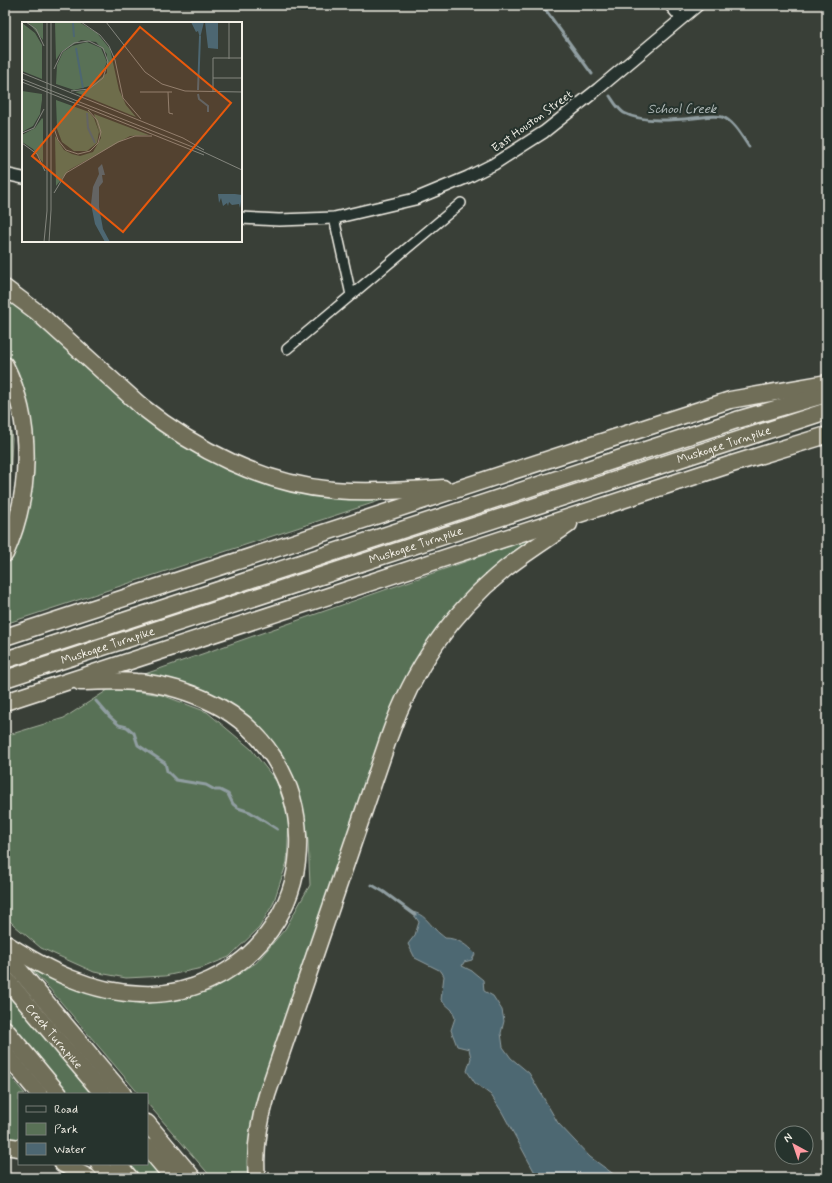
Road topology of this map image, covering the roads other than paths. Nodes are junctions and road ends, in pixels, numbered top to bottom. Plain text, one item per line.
1 (669, 5) edge
2 (692, 7) edge
3 (681, 19) junction
4 (5, 174) edge
5 (22, 178) edge
6 (461, 204) dead end
7 (242, 218) edge
8 (334, 218) junction
9 (5, 288) edge
10 (351, 295) junction
11 (287, 349) dead end
12 (5, 365) edge
13 (827, 383) edge
14 (827, 394) edge
15 (827, 411) edge
16 (827, 435) edge
17 (466, 486) junction
18 (586, 513) junction
19 (5, 554) edge
20 (5, 637) edge
21 (5, 660) edge
22 (5, 679) edge
23 (64, 682) junction
24 (5, 702) edge
25 (5, 943) edge
26 (5, 953) edge
27 (5, 978) edge
28 (5, 1029) edge
29 (5, 1053) edge
30 (39, 1093) edge
31 (58, 1093) edge
32 (102, 1093) edge
33 (122, 1093) edge
34 (148, 1124) edge
35 (5, 1146) edge
36 (18, 1148) edge
37 (148, 1148) edge
38 (65, 1165) edge
39 (99, 1165) edge
40 (119, 1165) edge
41 (89, 1178) edge
42 (110, 1178) edge
43 (130, 1178) edge
44 (173, 1178) edge
45 (193, 1178) edge
46 (257, 1178) edge

1 - 3 street
2 - 3 street, East Houston Street
3 - 8 street, East Houston Street
4 - 5 street
6 - 10 street
7 - 8 street, East Houston Street
8 - 10 street
9 - 17 highway
10 - 11 street
12 - 19 highway
13 - 17 highway
14 - 21 highway, Muskogee Turnpike
15 - 22 highway, Muskogee Turnpike
16 - 18 highway
17 - 20 highway
18 - 23 highway
18 - 46 highway
23 - 24 highway
23 - 25 highway
26 - 33 highway
27 - 32 highway, Creek Turnpike
28 - 31 highway
29 - 30 highway
34 - 45 highway
35 - 36 highway
37 - 44 highway
38 - 41 highway
39 - 42 highway
40 - 43 highway

